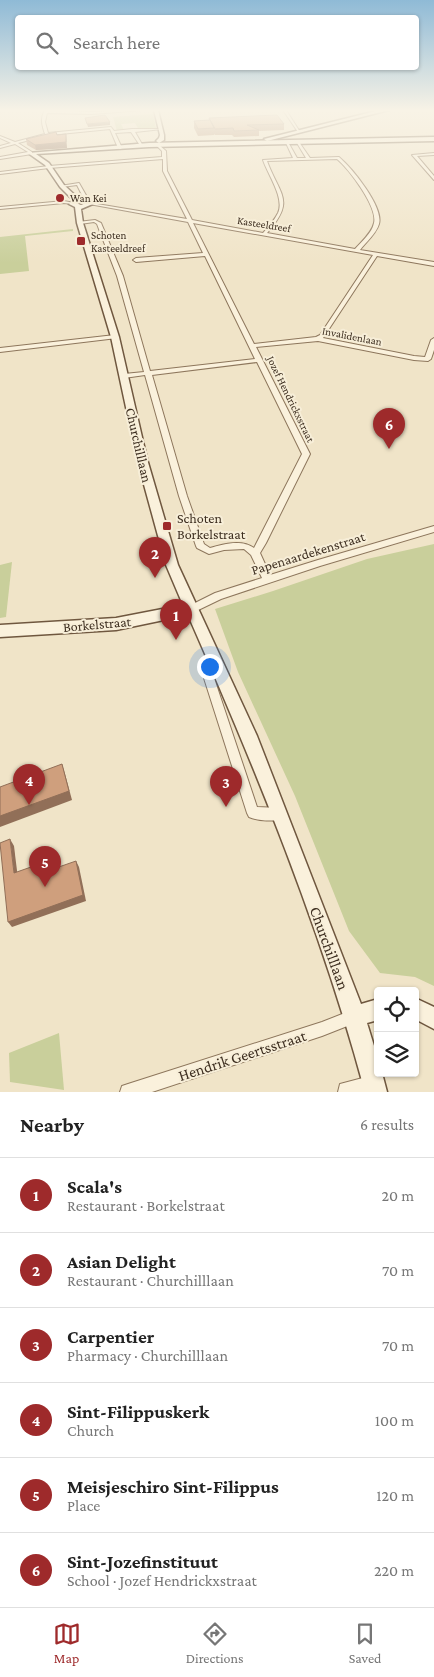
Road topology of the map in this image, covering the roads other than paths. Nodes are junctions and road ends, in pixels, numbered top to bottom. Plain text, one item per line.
1 (41, 161) edge
2 (126, 161) edge
3 (164, 161) edge
4 (265, 161) edge
5 (342, 161) edge
6 (419, 161) edge
7 (49, 167) junction
8 (0, 173) edge
9 (434, 179) edge
10 (62, 186) junction
11 (85, 196) dead end
12 (76, 203) junction
13 (91, 204) joint
14 (0, 208) edge
15 (190, 222) junction
16 (80, 223) junction
17 (264, 234) junction
18 (357, 250) junction
19 (207, 254) junction
20 (376, 254) junction
21 (136, 260) dead end
22 (434, 264) edge
23 (115, 337) junction
24 (318, 338) junction
25 (434, 340) edge
26 (252, 346) junction
27 (0, 350) edge
28 (260, 360) junction
29 (147, 373) junction
30 (124, 376) junction
31 (434, 529) edge
32 (255, 553) junction
33 (266, 580) junction
34 (192, 609) junction
35 (0, 631) edge
36 (216, 661) junction
37 (280, 814) junction
38 (374, 1010) edge
39 (419, 1010) edge
40 (355, 1016) junction
41 (434, 1018) edge
42 (375, 1088) edge
43 (128, 1092) edge
44 (346, 1092) edge

1 - 7 street
2 - 7 street
3 - 15 street, Jozef Hendrickxstraat
4 - 17 street
5 - 18 street
6 - 9 street
7 - 8 street
7 - 10 street
10 - 11 street
10 - 12 street
12 - 13 street
12 - 14 street
12 - 16 street, Churchilllaan
13 - 15 street, Kasteeldreef
15 - 17 street, Kasteeldreef
15 - 19 street, Jozef Hendrickxstraat
16 - 23 street, Churchilllaan
16 - 29 street, Churchilllaan
17 - 18 street, Kasteeldreef
18 - 20 street, Kasteeldreef
19 - 21 street
19 - 26 street, Jozef Hendrickxstraat
20 - 22 street, Kasteeldreef
20 - 24 street
23 - 27 street
23 - 30 street, Churchilllaan
24 - 25 street, Invalidenlaan
24 - 26 street, Invalidenlaan
26 - 28 street, Jozef Hendrickxstraat
28 - 29 street
28 - 32 street, Jozef Hendrickxstraat
29 - 30 street
29 - 32 street, Churchilllaan
30 - 34 street, Churchilllaan
31 - 33 street, Papenaardekenstraat
32 - 33 street
33 - 34 street, Papenaardekenstraat
34 - 35 street, Borkelstraat
34 - 36 street, Churchilllaan
36 - 37 street, Churchilllaan
36 - 37 street
37 - 40 street, Churchilllaan
38 - 40 street
39 - 41 street
40 - 42 street, Churchilllaan
40 - 43 street, Hendrik Geertsstraat
42 - 44 street, Churchilllaan

